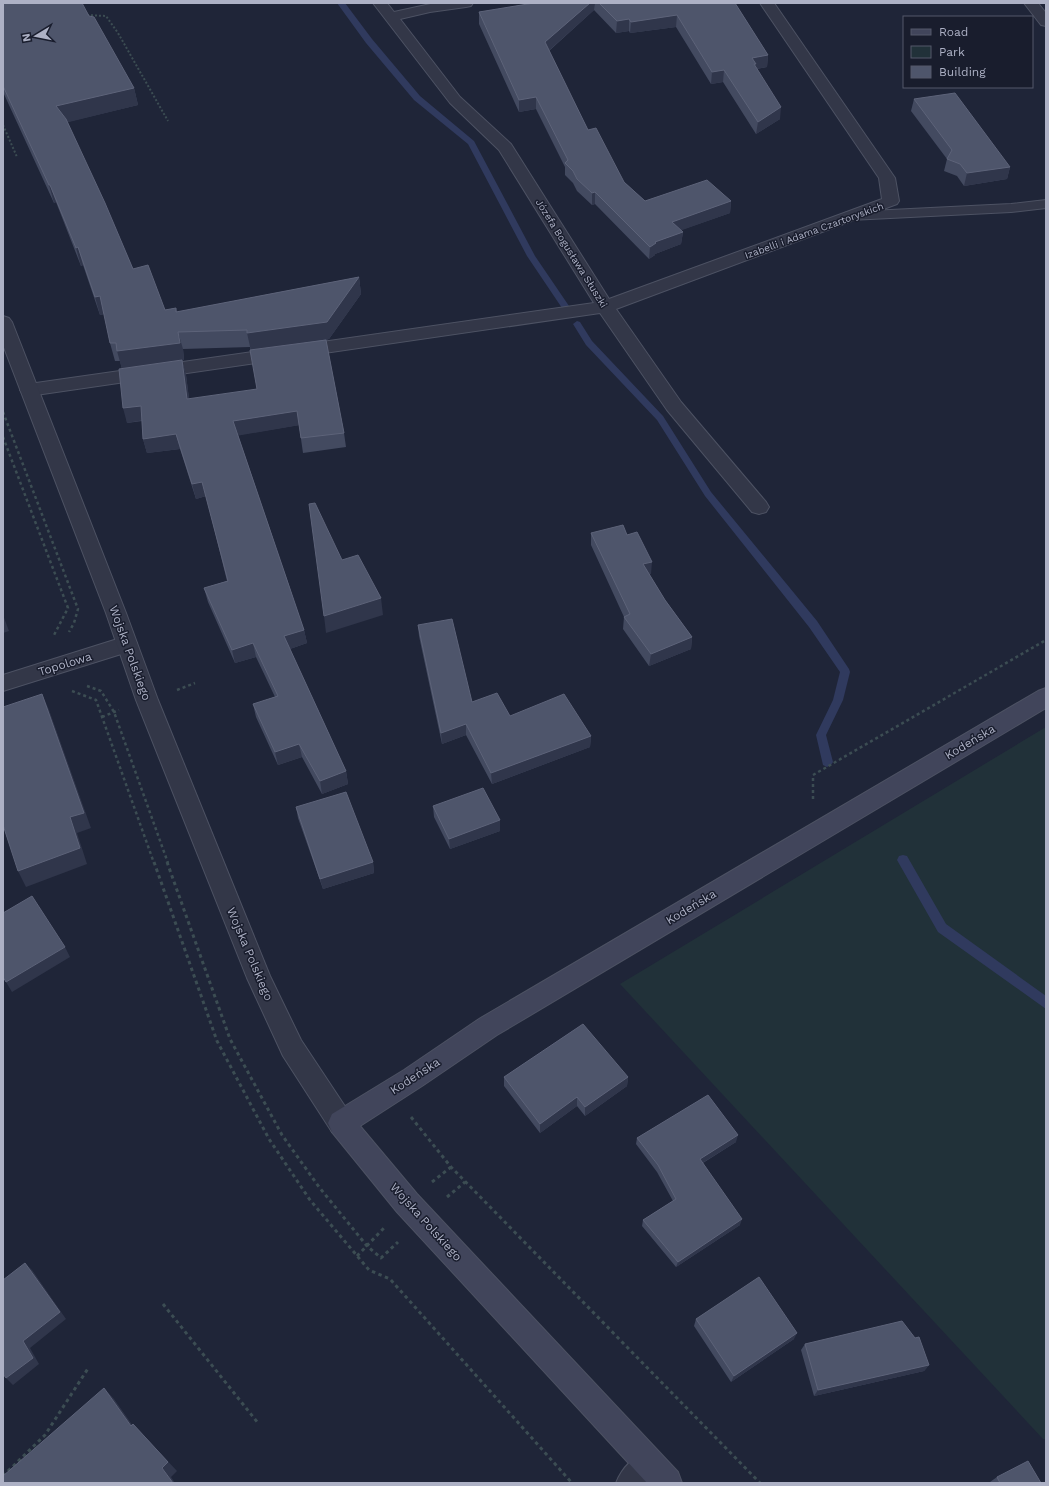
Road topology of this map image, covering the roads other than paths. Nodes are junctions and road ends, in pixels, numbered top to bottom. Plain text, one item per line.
1 (380, 3) edge
2 (466, 3) edge
3 (767, 3) edge
4 (1032, 3) edge
5 (392, 17) junction
6 (1046, 22) edge
7 (1046, 204) edge
8 (850, 216) junction
9 (605, 307) junction
10 (3, 322) edge
11 (29, 390) junction
12 (759, 507) dead end
13 (127, 644) junction
14 (3, 683) edge
15 (1046, 697) edge
16 (341, 1123) junction
17 (649, 1477) edge

1 - 5 street, Józefa Bogusława Słuszki
2 - 5 street
3 - 8 street, Izabelli i Adama Czartoryskich
4 - 6 street
5 - 9 street, Józefa Bogusława Słuszki
7 - 8 lane
8 - 9 street, Izabelli i Adama Czartoryskich
9 - 11 street, Izabelli i Adama Czartoryskich
9 - 12 street, Józefa Bogusława Słuszki
10 - 11 street, Wojska Polskiego
11 - 13 street, Wojska Polskiego
13 - 14 street, Topolowa
13 - 16 street, Wojska Polskiego
15 - 16 main road, Kodeńska
16 - 17 main road, Wojska Polskiego

